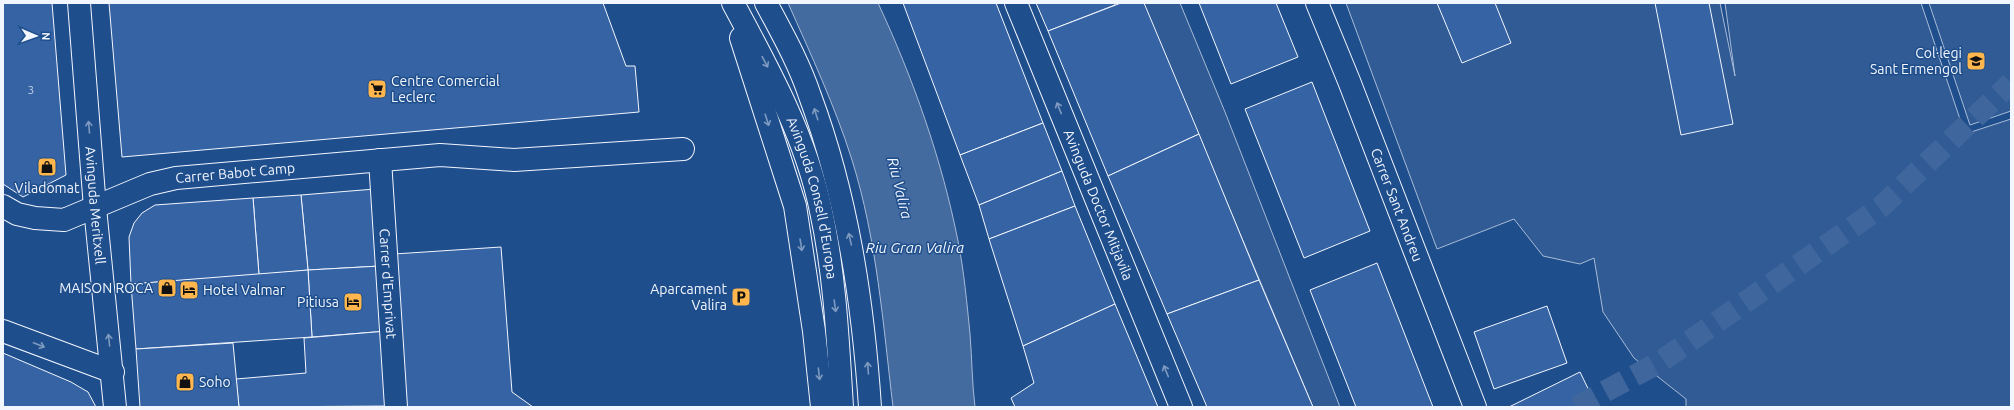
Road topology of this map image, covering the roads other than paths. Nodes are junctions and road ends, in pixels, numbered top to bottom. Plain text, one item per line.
1 (79, 3) edge
2 (729, 3) edge
3 (734, 3) edge
4 (766, 3) edge
5 (1016, 3) edge
6 (1317, 3) edge
7 (683, 149) dead end
8 (380, 160) junction
9 (3, 206) edge
10 (95, 208) junction
11 (3, 331) edge
12 (112, 372) junction
13 (115, 407) edge
14 (396, 407) edge
15 (822, 407) edge
16 (842, 407) edge
17 (870, 407) edge
18 (1181, 407) edge
19 (1475, 407) edge

10 -> 1 main road, Avinguda Meritxell
2 -> 15 main road
3 -> 16 main road, Avinguda Consell d'Europa
17 -> 4 main road, Avinguda Consell d'Europa
18 -> 5 main road, Avinguda Doctor Mitjavila
6 - 19 main road, Carrer Sant Andreu
7 - 8 main road, Carrer Babot Camp
8 - 10 main road, Carrer Babot Camp
8 - 14 main road, Carrer d'Emprivat
9 - 10 main road, Carrer Babot Camp
12 -> 10 main road, Avinguda Meritxell
11 -> 12 main road
12 - 13 main road, Avinguda Meritxell

